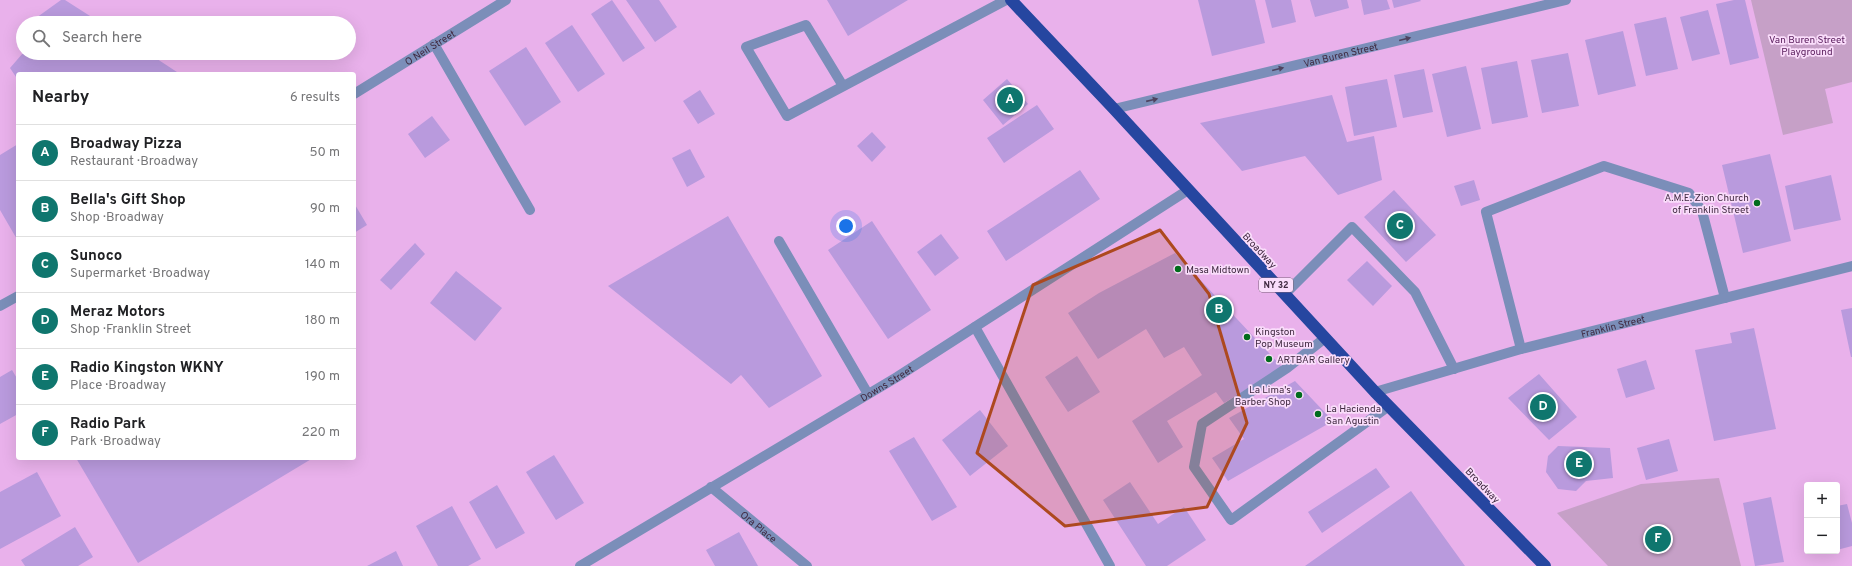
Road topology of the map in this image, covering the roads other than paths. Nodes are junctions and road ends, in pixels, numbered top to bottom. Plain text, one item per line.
1 (506, 0) edge
2 (1006, 0) edge
3 (1011, 0) edge
4 (1566, 0) edge
5 (434, 44) junction
6 (844, 86) junction
7 (356, 93) edge
8 (1114, 109) junction
9 (1188, 190) junction
10 (530, 210) dead end
11 (779, 241) dead end
12 (1852, 266) edge
13 (1285, 294) junction
14 (16, 297) edge
15 (1725, 298) junction
16 (0, 306) edge
17 (975, 327) junction
18 (1324, 338) junction
19 (1521, 349) junction
20 (1454, 369) junction
21 (1375, 392) junction
22 (868, 394) junction
23 (1389, 406) junction
24 (711, 487) junction
25 (580, 566) edge
26 (807, 566) edge
27 (1110, 566) edge
28 (1545, 566) edge

1 - 5 street, O Neil Street
2 - 6 street
3 - 8 highway, Broadway / NY 32
8 -> 4 street, Van Buren Street
5 - 7 street, O Neil Street
5 - 10 street
6 - 6 street
8 - 9 highway, Broadway / NY 32
9 - 13 highway, Broadway / NY 32
9 - 17 street, Downs Street
11 - 22 street
12 - 15 street, Franklin Street
13 - 18 highway, Broadway / NY 32
13 - 20 street
14 - 16 street
15 - 19 street, Franklin Street
15 - 19 street
17 - 22 street, Downs Street
17 - 27 street
18 - 21 highway, Broadway / NY 32
18 - 23 street
19 - 20 street, Franklin Street
20 - 21 street, Franklin Street
21 - 23 highway, Broadway / NY 32
22 - 24 street, Downs Street
23 - 28 highway, Broadway / NY 32
24 - 25 street, Downs Street
24 - 26 street, Ora Place

